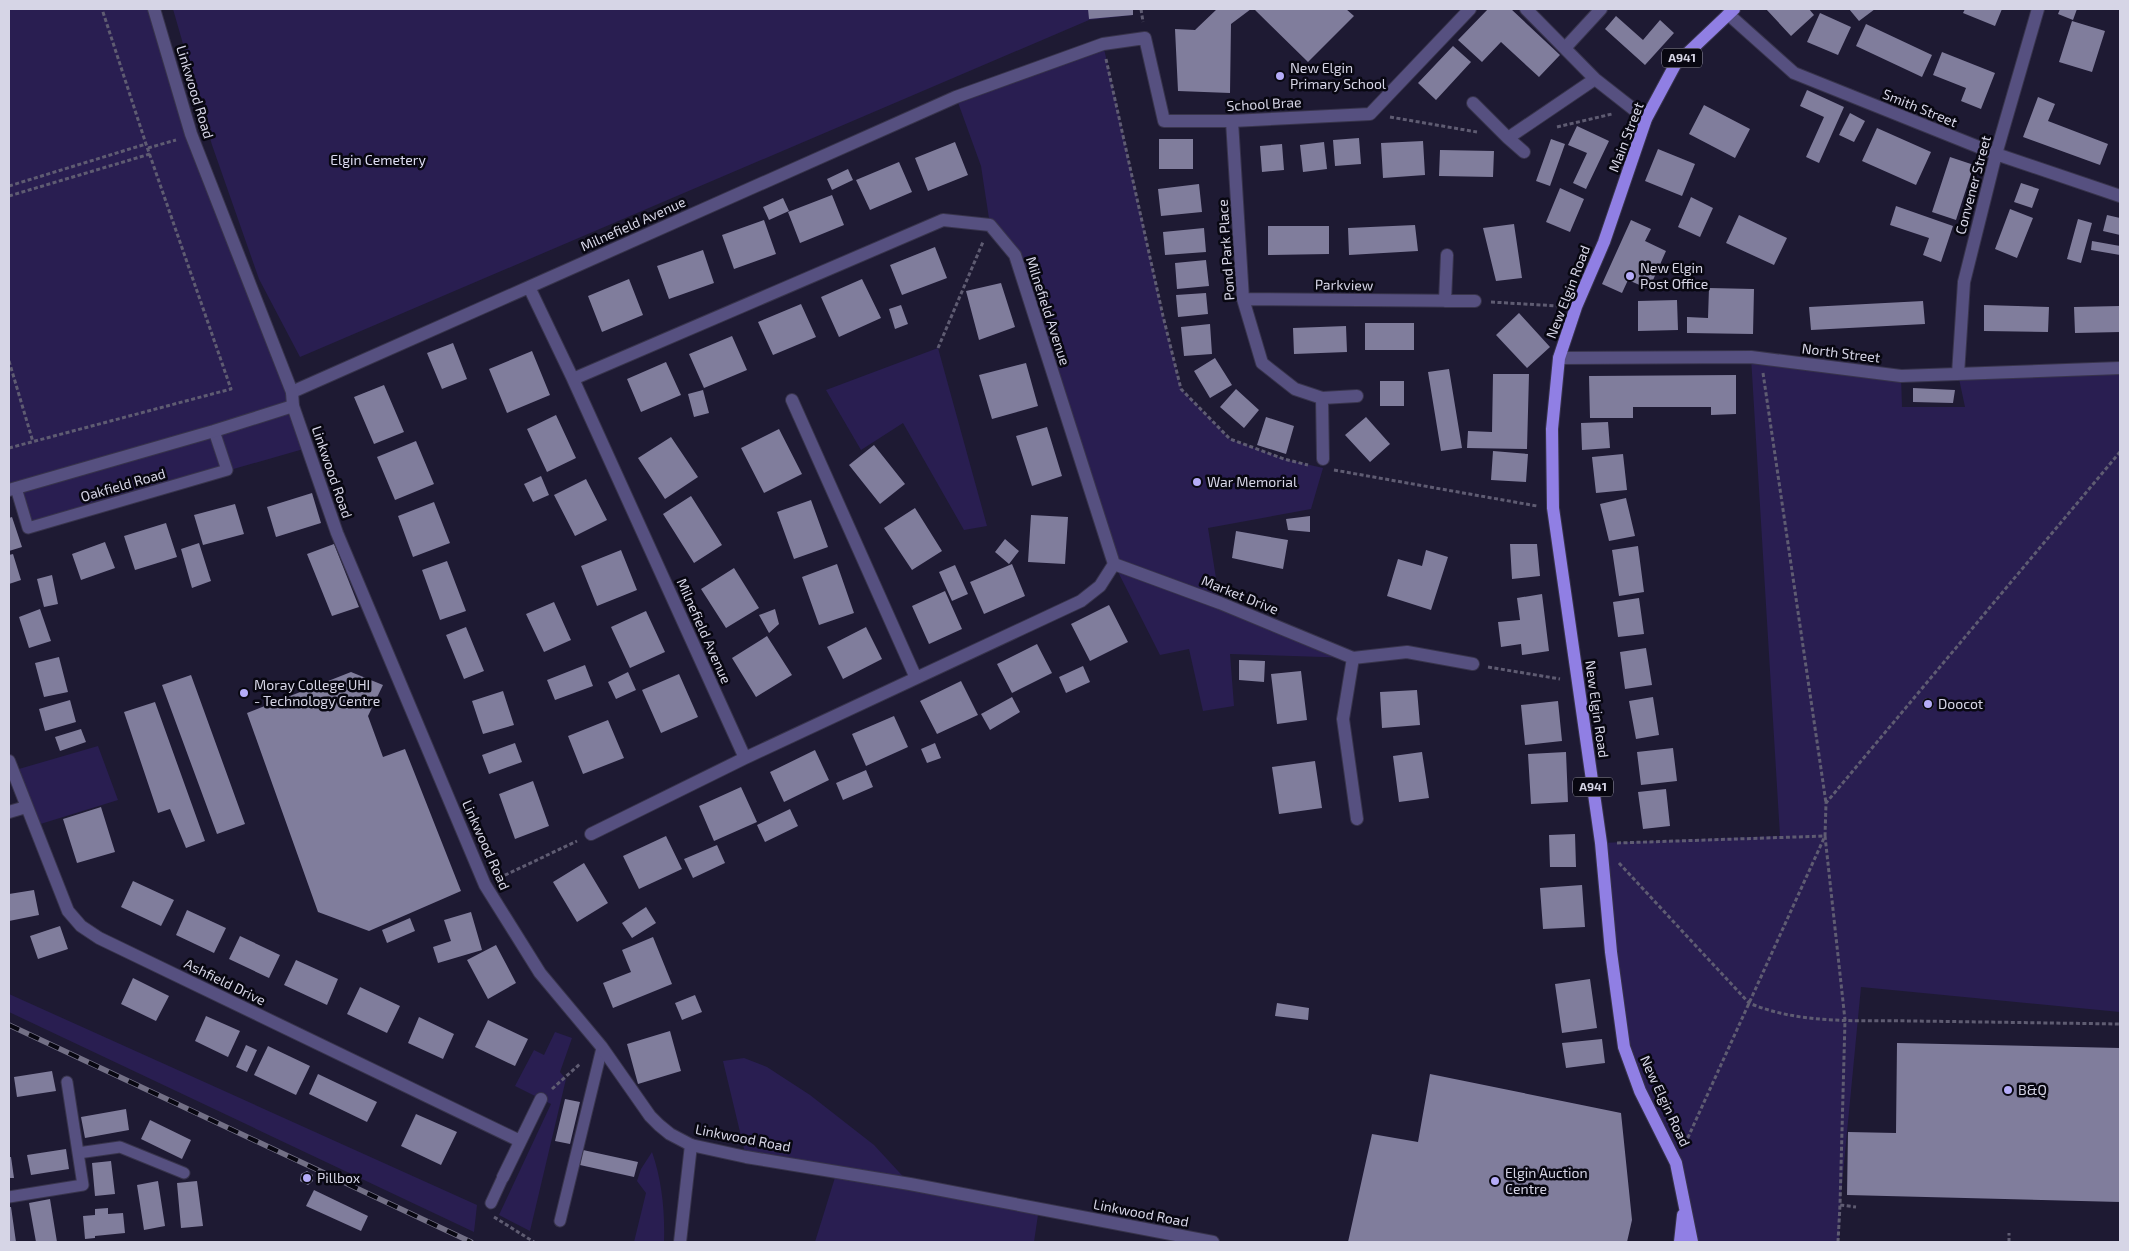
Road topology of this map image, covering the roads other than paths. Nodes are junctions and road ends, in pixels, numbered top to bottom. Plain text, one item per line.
1 (154, 9) edge
2 (1470, 9) edge
3 (1526, 9) edge
4 (1601, 9) edge
5 (2038, 9) edge
6 (1731, 12) edge
7 (1565, 48) junction
8 (1595, 79) junction
9 (1473, 103) dead end
10 (1646, 119) junction
11 (1164, 121) joint
12 (1232, 121) junction
13 (1508, 138) junction
14 (1524, 152) dead end
15 (1996, 154) junction
16 (2120, 196) edge
17 (1604, 242) joint
18 (1447, 255) dead end
19 (529, 287) junction
20 (1243, 299) junction
21 (1445, 301) junction
22 (1475, 301) road end
23 (1559, 358) junction
24 (2120, 368) edge
25 (1958, 374) junction
26 (573, 379) junction
27 (292, 392) junction
28 (1357, 396) dead end
29 (1322, 398) junction
30 (792, 400) dead end
31 (293, 406) junction
32 (214, 431) junction
33 (1323, 459) dead end
34 (13, 489) edge
35 (1114, 564) junction
36 (1353, 658) junction
37 (1473, 664) road end
38 (916, 678) junction
39 (745, 758) junction
40 (9, 761) edge
41 (26, 807) junction
42 (9, 812) edge
43 (1357, 819) dead end
44 (591, 834) road end
45 (601, 1047) junction
46 (67, 1082) dead end
47 (541, 1099) road end
48 (520, 1141) junction
49 (691, 1145) junction
50 (78, 1153) junction
51 (184, 1173) dead end
52 (503, 1177) joint
53 (9, 1197) edge
54 (490, 1204) road end
55 (1685, 1206) junction
56 (560, 1221) dead end
57 (680, 1242) edge
58 (1213, 1242) edge
59 (1680, 1242) edge
60 (1692, 1242) edge

1 - 27 street, Linkwood Road
2 - 12 street, School Brae
3 - 7 street
4 - 7 street
5 - 15 street, Convener Street
6 - 10 main road, Main Street / A941
6 - 15 street, Smith Street
7 - 8 street
8 - 10 street
8 - 13 street
9 - 13 street
10 - 17 main road, Main Street / A941
11 - 12 street, School Brae
11 - 19 street, Milnefield Avenue
12 - 20 street, Pond Park Place
13 - 14 street
15 - 16 street, Smith Street
15 - 25 street, Convener Street
17 - 23 main road, New Elgin Road / A941
18 - 21 street
19 - 26 street, Milnefield Avenue
19 - 27 street, Milnefield Avenue
20 - 21 street, Parkview
20 - 29 street, Pond Park Place
21 - 22 street, Parkview
23 - 25 street, North Street
23 - 55 main road, New Elgin Road / A941
24 - 25 street, North Street
26 - 35 street, Milnefield Avenue
26 - 39 street, Milnefield Avenue
27 - 31 street, Linkwood Road
28 - 29 street, Pond Park Place
29 - 33 street
30 - 38 street
31 - 32 street, Oakfield Road
31 - 45 street, Linkwood Road
32 - 34 street, Oakfield Road
32 - 34 lane, Oakfield Road
35 - 36 street, Market Drive
35 - 38 street
36 - 37 street, Market Drive
36 - 43 street
38 - 39 street
39 - 44 street
40 - 41 street, Ashfield Drive
41 - 42 street
41 - 48 street, Ashfield Drive
45 - 49 street, Linkwood Road
45 - 56 lane
46 - 50 lane
47 - 48 street
48 - 52 street
49 - 57 street
49 - 58 street, Linkwood Road
50 - 51 lane
50 - 53 lane
52 - 54 lane
55 - 59 main road, New Elgin Road / A941
55 - 60 main road, New Elgin Road / A941

